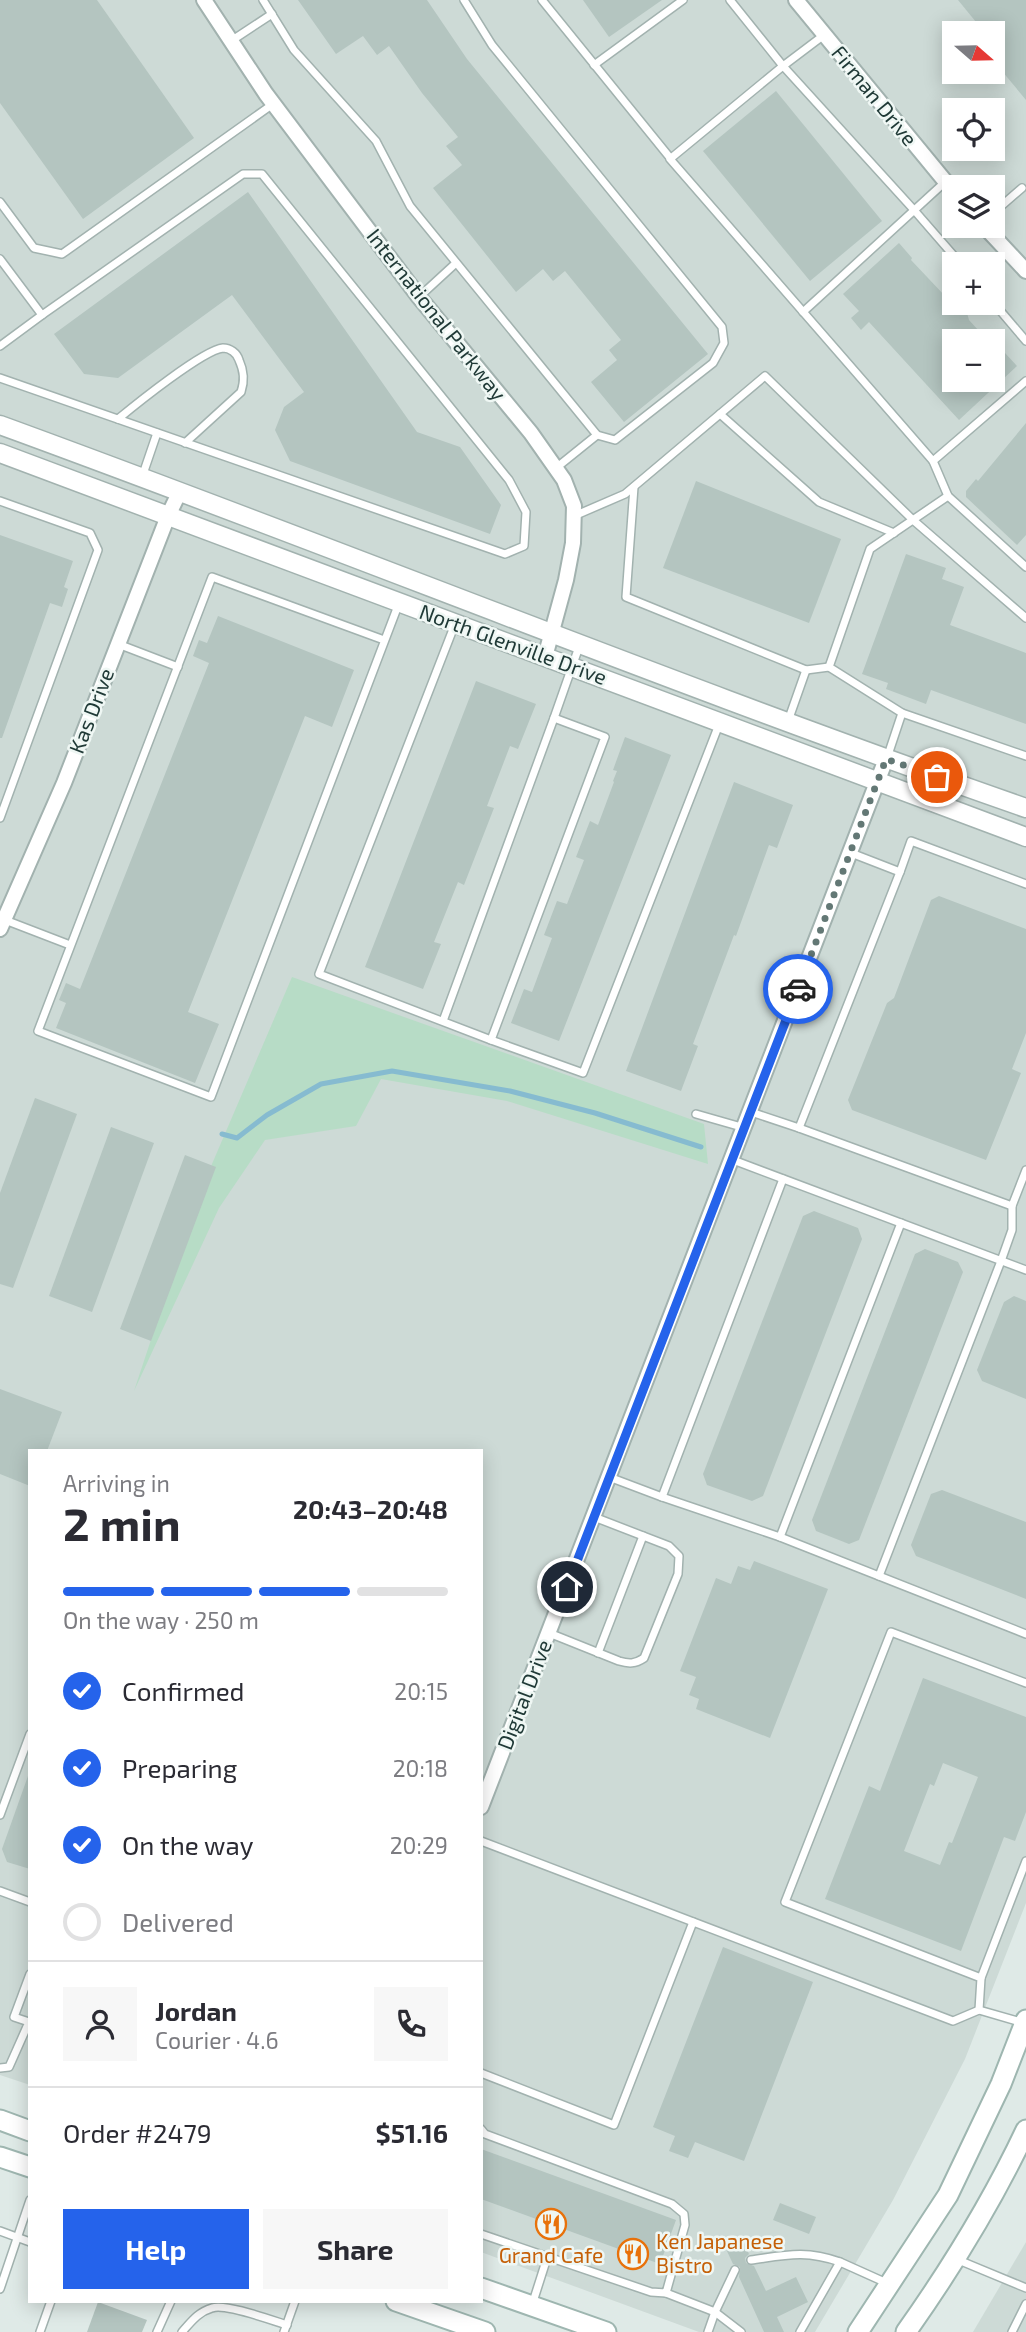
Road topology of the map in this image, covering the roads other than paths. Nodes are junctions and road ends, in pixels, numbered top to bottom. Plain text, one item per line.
1 (204, 0) edge
2 (263, 0) edge
3 (464, 0) edge
4 (542, 0) edge
5 (683, 0) edge
6 (730, 0) edge
7 (796, 0) edge
8 (272, 14) junction
9 (824, 35) junction
10 (231, 41) junction
11 (594, 65) junction
12 (783, 66) junction
13 (273, 104) junction
14 (671, 159) junction
15 (942, 178) edge
16 (1022, 188) dead end
17 (942, 192) edge
18 (0, 202) edge
19 (1005, 203) edge
20 (914, 210) junction
21 (995, 238) edge
22 (951, 252) edge
23 (0, 259) edge
24 (456, 263) junction
25 (1026, 271) edge
26 (419, 297) junction
27 (803, 312) junction
28 (42, 315) junction
29 (1004, 315) edge
30 (1026, 341) edge
31 (0, 346) edge
32 (0, 378) edge
33 (1026, 381) edge
34 (720, 414) junction
35 (118, 419) junction
36 (0, 425) edge
37 (157, 433) junction
38 (597, 435) junction
39 (185, 443) junction
40 (0, 453) edge
41 (933, 461) junction
42 (556, 468) junction
43 (142, 477) junction
44 (634, 487) junction
45 (180, 491) junction
46 (948, 496) junction
47 (0, 501) edge
48 (168, 516) junction
49 (574, 517) junction
50 (913, 520) junction
51 (894, 533) junction
52 (1026, 567) edge
53 (399, 602) junction
54 (1026, 618) edge
55 (455, 623) junction
56 (552, 633) junction
57 (384, 640) junction
58 (580, 643) junction
59 (118, 644) junction
60 (545, 657) junction
61 (178, 667) junction
62 (572, 667) junction
63 (829, 667) junction
64 (806, 670) junction
65 (902, 713) junction
66 (554, 718) junction
67 (720, 722) junction
68 (788, 722) junction
69 (1026, 756) edge
70 (886, 759) junction
71 (878, 781) junction
72 (1026, 808) edge
73 (0, 818) edge
74 (1026, 837) edge
75 (851, 853) junction
76 (900, 872) junction
77 (1026, 884) edge
78 (2, 924) edge
79 (70, 946) junction
80 (443, 1021) junction
81 (491, 1040) junction
82 (751, 1112) junction
83 (696, 1114) dead end
84 (745, 1128) junction
85 (799, 1128) junction
86 (733, 1160) junction
87 (1026, 1170) edge
88 (783, 1179) junction
89 (1012, 1206) junction
90 (901, 1223) junction
91 (1002, 1261) junction
92 (1026, 1270) edge
93 (609, 1477) junction
94 (662, 1497) junction
95 (594, 1517) junction
96 (643, 1536) junction
97 (780, 1537) junction
98 (879, 1576) junction
99 (549, 1633) junction
100 (1026, 1634) edge
101 (598, 1653) junction
102 (1026, 1683) edge
103 (28, 1739) edge
104 (485, 1781) edge
105 (0, 1815) edge
106 (483, 1842) edge
107 (1026, 1861) edge
108 (0, 1891) edge
109 (28, 1901) edge
110 (693, 1922) junction
111 (981, 1978) junction
112 (28, 1979) edge
113 (979, 2010) junction
114 (1026, 2022) edge
115 (28, 2023) edge
116 (28, 2025) edge
117 (0, 2068) edge
118 (483, 2074) edge
119 (0, 2120) edge
120 (28, 2130) edge
121 (1026, 2130) edge
122 (483, 2132) edge
123 (0, 2157) edge
124 (28, 2165) edge
125 (28, 2206) edge
126 (0, 2231) edge
127 (483, 2235) edge
128 (17, 2238) junction
129 (28, 2241) edge
130 (547, 2258) junction
131 (956, 2259) junction
132 (751, 2260) dead end
133 (840, 2262) junction
134 (735, 2270) dead end
135 (890, 2284) junction
136 (1026, 2288) edge
137 (0, 2289) edge
138 (483, 2289) edge
139 (666, 2293) junction
140 (50, 2303) edge
141 (170, 2303) edge
142 (294, 2303) edge
143 (400, 2303) edge
144 (1026, 2304) edge
145 (532, 2305) junction
146 (715, 2312) junction
147 (453, 2327) edge
148 (286, 2328) edge
149 (40, 2332) edge
150 (158, 2332) edge
151 (182, 2332) edge
152 (485, 2332) edge
153 (606, 2332) edge
154 (708, 2332) edge
155 (741, 2332) edge
156 (800, 2332) edge
157 (858, 2332) edge
158 (906, 2332) edge
159 (1012, 2332) edge

1 - 10 street, International Parkway
2 - 8 lane
3 - 38 lane
4 - 11 lane
5 - 11 lane
6 - 12 lane
7 - 9 street, Firman Drive
8 - 10 lane
8 - 24 lane
9 - 12 lane
9 - 15 street, Firman Drive
10 - 13 street, International Parkway
11 - 14 lane
12 - 14 lane
12 - 20 lane
13 - 18 lane
13 - 26 street, International Parkway
14 - 27 lane
16 - 19 lane
17 - 20 lane
20 - 22 lane
20 - 27 lane
21 - 25 street
23 - 28 lane
24 - 26 lane
24 - 38 lane
26 - 42 street, International Parkway
27 - 41 lane
28 - 31 lane
28 - 39 lane
29 - 30 lane
32 - 35 lane
33 - 41 lane
34 - 44 lane
34 - 50 lane
34 - 51 lane
35 - 37 lane
35 - 39 lane
36 - 43 street, North Glenville Drive
37 - 39 lane
37 - 43 lane
38 - 42 lane
40 - 48 street, North Glenville Drive
41 - 46 lane
42 - 49 street, International Parkway
43 - 45 street, North Glenville Drive
44 - 49 lane
44 - 64 lane
45 - 48 street, Kas Drive
45 - 56 street, North Glenville Drive
46 - 50 lane
46 - 52 lane
47 - 73 lane
48 - 53 street, North Glenville Drive
48 - 59 street, Kas Drive
49 - 56 street, International Parkway
50 - 51 lane
50 - 54 lane
51 - 63 lane
53 - 55 street, North Glenville Drive
53 - 57 lane
55 - 60 street, North Glenville Drive
55 - 80 lane
56 - 58 street, North Glenville Drive
56 - 60 street, International Parkway
57 - 61 lane
57 - 79 lane
58 - 62 lane
58 - 68 street, North Glenville Drive
59 - 61 lane
59 - 78 street, Kas Drive
60 - 62 street, North Glenville Drive
61 - 79 lane
62 - 66 lane
62 - 67 street, North Glenville Drive
63 - 64 lane
63 - 65 lane
64 - 68 lane
65 - 69 lane
65 - 70 lane
66 - 80 lane
66 - 81 lane
67 - 71 street, North Glenville Drive
67 - 81 lane
68 - 70 street, North Glenville Drive
70 - 71 street, Digital Drive
70 - 72 street, North Glenville Drive
71 - 74 street, North Glenville Drive
71 - 75 street, Digital Drive
75 - 76 lane
75 - 82 street, Digital Drive
76 - 77 lane
76 - 85 lane
78 - 79 lane
80 - 81 lane
82 - 84 street, Digital Drive
82 - 85 lane
83 - 84 lane
84 - 86 street, Digital Drive
85 - 89 lane
86 - 88 lane
86 - 93 street, Digital Drive
87 - 89 lane
88 - 90 lane
88 - 94 lane
89 - 91 lane
90 - 91 lane
90 - 97 lane
91 - 92 lane
91 - 98 lane
93 - 94 lane
93 - 95 street, Digital Drive
94 - 97 lane
95 - 96 lane
95 - 99 street, Digital Drive
96 - 101 lane
96 - 101 lane
97 - 98 lane
98 - 100 lane
99 - 101 lane
99 - 104 street, Digital Drive
102 - 111 lane
103 - 105 lane
106 - 110 lane
107 - 111 lane
108 - 109 lane
110 - 113 lane
110 - 118 lane
111 - 113 lane
112 - 115 lane
113 - 114 lane
114 - 135 main road
116 - 117 lane
119 - 120 main road
121 - 131 main road
122 - 139 lane
123 - 124 main road
125 - 128 lane
126 - 128 lane
127 - 130 lane
128 - 129 lane
128 - 137 lane
130 - 139 lane
130 - 145 lane
131 - 136 lane
131 - 158 main road
132 - 133 lane
133 - 135 lane
133 - 156 lane
134 - 146 lane
135 - 157 main road
138 - 145 main road
139 - 146 lane
140 - 149 lane
141 - 150 lane
142 - 148 lane
143 - 147 main road
144 - 159 lane
145 - 153 main road
146 - 154 lane
146 - 155 lane
147 - 152 main road
148 - 151 lane

